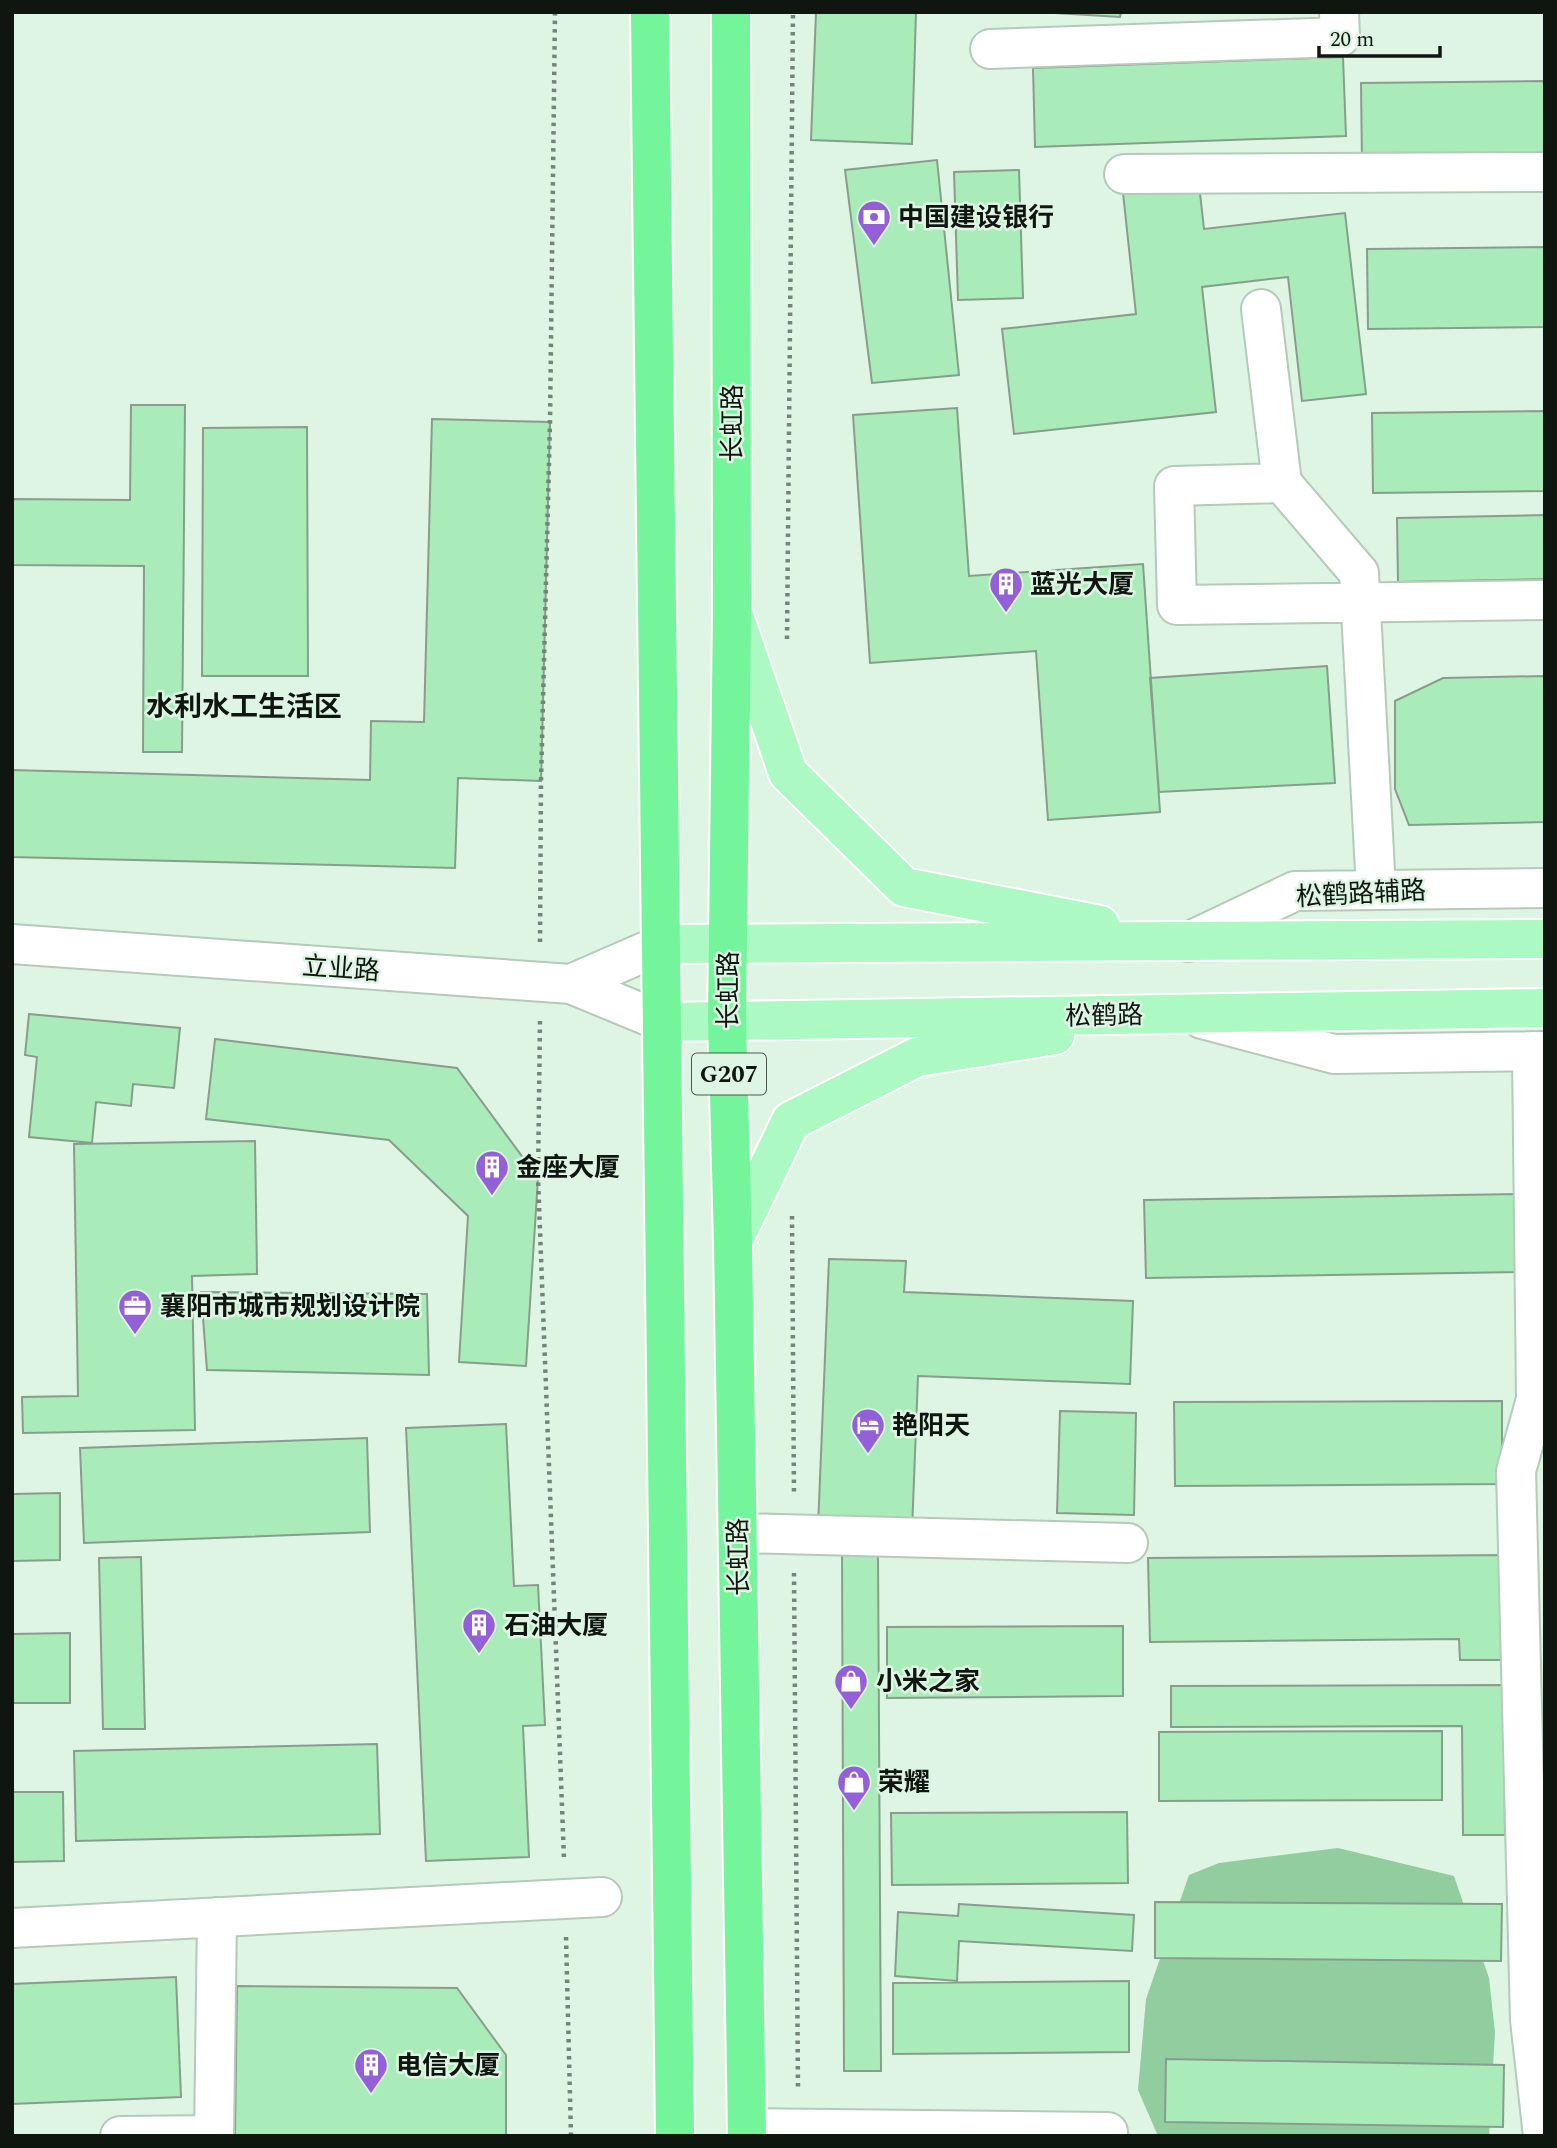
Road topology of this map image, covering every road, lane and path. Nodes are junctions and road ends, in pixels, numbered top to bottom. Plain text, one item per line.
1 (555, 12) edge
2 (650, 12) edge
3 (731, 12) edge
4 (793, 12) edge
5 (1339, 12) edge
6 (990, 49) dead end
7 (1545, 173) edge
8 (1124, 174) dead end
9 (1261, 309) dead end
10 (1282, 483) junction
11 (1545, 600) edge
12 (1360, 601) junction
13 (732, 611) junction
14 (787, 640) dead end
15 (1545, 888) edge
16 (1376, 890) junction
17 (1545, 939) edge
18 (1188, 942) junction
19 (728, 943) junction
20 (12, 944) edge
21 (663, 944) junction
22 (555, 983) junction
23 (1545, 1008) edge
24 (1183, 1014) junction
25 (663, 1021) junction
26 (727, 1021) junction
27 (1538, 1051) edge
28 (792, 1203) dead end
29 (733, 1241) junction
30 (738, 1533) junction
31 (794, 1533) junction
32 (1128, 1543) dead end
33 (583, 1898) junction
34 (217, 1917) junction
35 (12, 1928) edge
36 (798, 2128) junction
37 (747, 2132) edge
38 (120, 2136) edge
39 (214, 2136) edge
40 (571, 2136) edge
41 (675, 2136) edge
42 (1108, 2136) edge
43 (1543, 2136) edge

1 - 22 path
2 - 21 highway, G207
3 - 13 highway, 长虹路 / G207
4 - 14 path
5 - 6 street
7 - 8 street
9 - 10 street
10 - 12 street
10 - 12 street
11 - 12 street
12 - 16 street
13 - 18 main road
13 - 19 highway, 长虹路 / G207
15 - 16 street, 松鹤路辅路
16 - 18 street, 松鹤路辅路
17 - 18 main road
18 - 19 main road
19 - 21 main road
19 - 26 highway, 长虹路 / G207
20 - 22 street, 立业路
21 - 22 street
21 - 25 highway, G207
22 - 25 street, 立业路
22 - 33 path
23 - 24 main road, 松鹤路
24 - 26 main road, 松鹤路
24 - 27 street
24 - 29 main road
25 - 26 main road, 松鹤路
25 - 41 highway, G207
26 - 29 highway, 长虹路 / G207
27 - 43 street
28 - 31 path
29 - 30 highway, 长虹路 / G207
30 - 31 street
30 - 37 highway, 长虹路 / G207
31 - 32 street
31 - 36 path
33 - 34 street
33 - 40 path
34 - 35 street
34 - 39 street
36 - 37 street
36 - 42 street
38 - 39 street

